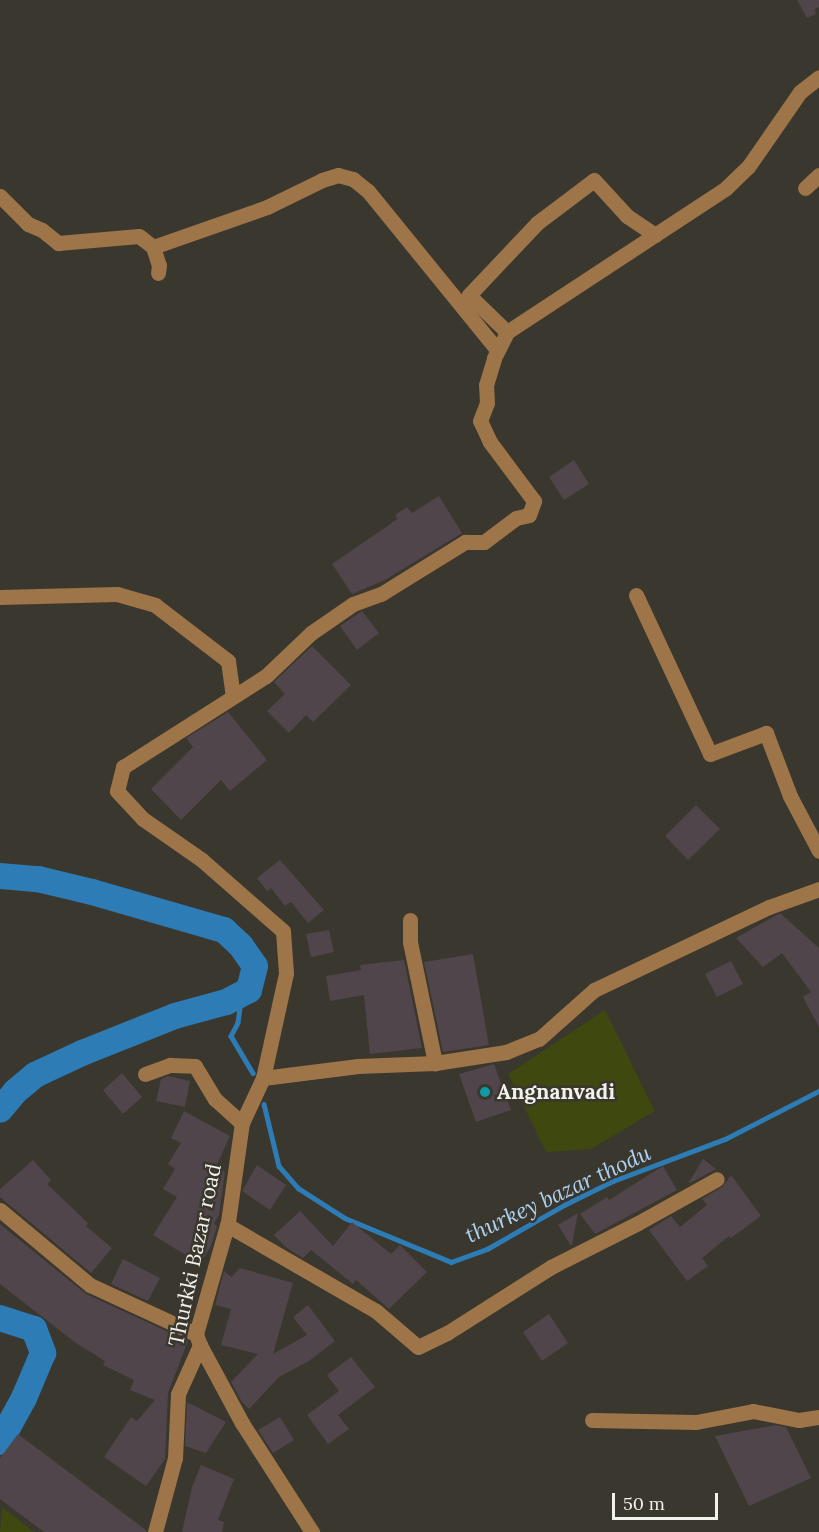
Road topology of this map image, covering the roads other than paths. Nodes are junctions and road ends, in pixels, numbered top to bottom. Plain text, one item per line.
1 (819, 77) edge
2 (819, 175) edge
3 (805, 188) dead end
4 (0, 196) edge
5 (655, 235) junction
6 (153, 247) junction
7 (158, 273) dead end
8 (507, 332) junction
9 (497, 350) junction
10 (636, 595) dead end
11 (0, 597) edge
12 (233, 696) junction
13 (819, 851) edge
14 (819, 889) edge
15 (410, 920) dead end
16 (435, 1063) junction
17 (145, 1074) dead end
18 (263, 1078) junction
19 (242, 1123) junction
20 (717, 1179) dead end
21 (0, 1210) edge
22 (227, 1225) junction
23 (198, 1339) junction
24 (819, 1417) edge
25 (592, 1420) dead end
26 (155, 1532) edge
27 (312, 1532) edge

1 - 5 street
2 - 3 street
4 - 6 street
5 - 8 street
5 - 8 street
6 - 7 street
6 - 9 street
8 - 9 street
9 - 12 street
10 - 13 street
11 - 12 street
12 - 18 street, Thurkki Bazar road
14 - 16 street
15 - 16 street
16 - 18 street
17 - 19 street
18 - 19 street, Thurkki Bazar road
19 - 22 street, Thurkki Bazar road
20 - 22 street
21 - 23 street
22 - 23 street, Thurkki Bazar road
23 - 26 street, Thurkki Bazar road
23 - 27 street
24 - 25 street

